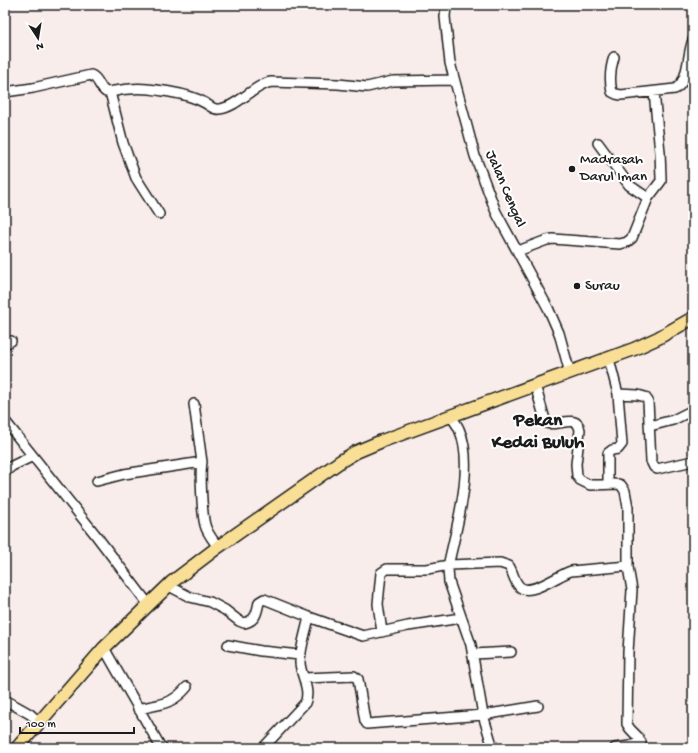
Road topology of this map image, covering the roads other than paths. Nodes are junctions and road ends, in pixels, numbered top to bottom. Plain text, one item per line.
1 (446, 5) edge
2 (693, 40) edge
3 (614, 57) dead end
4 (454, 80) junction
5 (5, 92) edge
6 (110, 92) junction
7 (654, 92) junction
8 (598, 143) dead end
9 (648, 198) junction
10 (159, 214) dead end
11 (518, 252) junction
12 (693, 318) edge
13 (608, 359) junction
14 (570, 373) junction
15 (535, 385) junction
16 (618, 394) junction
17 (194, 404) dead end
18 (693, 410) edge
19 (451, 416) junction
20 (7, 426) edge
21 (650, 426) junction
22 (33, 456) junction
23 (693, 460) edge
24 (202, 462) junction
25 (5, 472) edge
26 (97, 481) dead end
27 (608, 484) junction
28 (218, 547) junction
29 (449, 565) junction
30 (628, 566) junction
31 (169, 586) junction
32 (149, 605) junction
33 (309, 617) junction
34 (462, 618) junction
35 (382, 632) junction
36 (228, 645) dead end
37 (104, 648) junction
38 (511, 652) dead end
39 (474, 654) junction
40 (300, 655) junction
41 (304, 678) junction
42 (187, 687) dead end
43 (5, 700) edge
44 (538, 706) dead end
45 (138, 709) junction
46 (483, 715) junction
47 (38, 722) junction
48 (641, 745) edge
49 (17, 748) edge
50 (162, 748) edge
51 (263, 748) edge
52 (493, 748) edge
53 (615, 748) edge

1 - 4 street, Jalan Cengal
2 - 7 street
3 - 7 street
4 - 6 street
4 - 11 street, Jalan Cengal
5 - 6 street
6 - 10 street
7 - 9 street
8 - 9 street
9 - 11 street
11 - 14 street, Jalan Cengal
12 - 13 main road
13 - 14 main road
13 - 16 street
14 - 15 main road
15 - 19 main road
15 - 27 street
16 - 21 street
16 - 27 street
17 - 24 street
18 - 21 street
19 - 28 main road
19 - 29 street
20 - 22 street
21 - 23 street
22 - 25 street
22 - 32 street
24 - 26 street
24 - 28 street
27 - 30 street
28 - 31 main road
29 - 30 street
29 - 34 street
29 - 35 street
30 - 48 street
31 - 32 main road
31 - 33 street
32 - 37 main road
33 - 35 street
33 - 40 street
34 - 35 street
34 - 39 street
36 - 40 street
37 - 45 street
37 - 47 main road
38 - 39 street
39 - 46 street
40 - 41 street
41 - 46 street
41 - 51 street
42 - 45 street
43 - 47 street
44 - 46 street
45 - 50 street
46 - 52 street
47 - 49 main road
48 - 53 street

